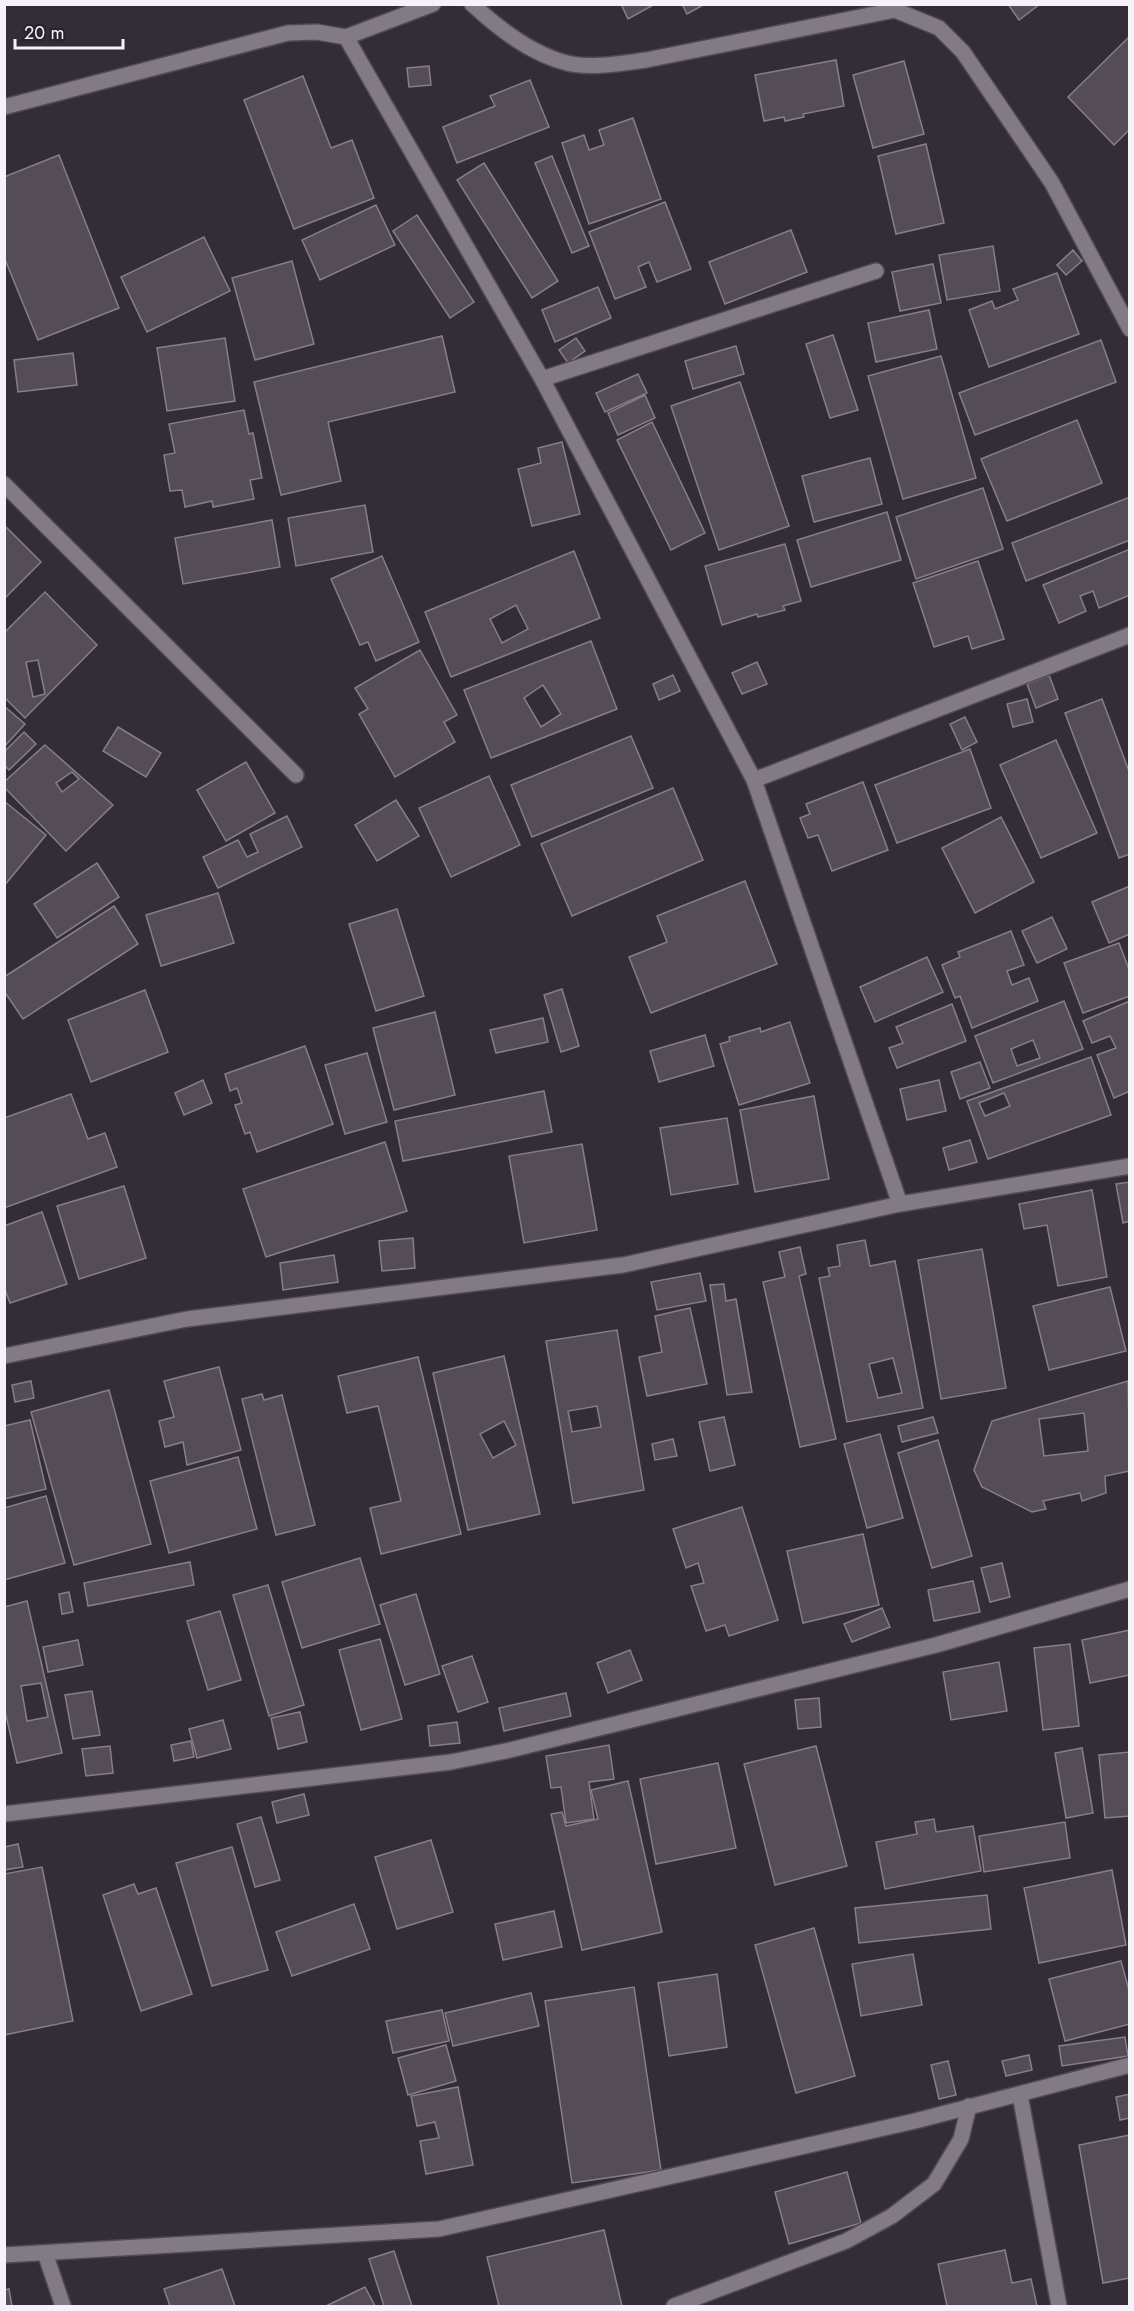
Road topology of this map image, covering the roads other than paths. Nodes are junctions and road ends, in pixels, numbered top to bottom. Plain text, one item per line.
1 (433, 4) edge
2 (472, 4) edge
3 (346, 37) junction
4 (4, 107) edge
5 (876, 271) dead end
6 (1130, 329) edge
7 (542, 379) junction
8 (4, 484) edge
9 (1130, 635) edge
10 (296, 775) dead end
11 (754, 780) junction
12 (1130, 1166) edge
13 (900, 1204) junction
14 (4, 1356) edge
15 (1130, 1589) edge
16 (4, 1814) edge
17 (1130, 2065) edge
18 (1020, 2095) junction
19 (969, 2106) junction
20 (45, 2253) junction
21 (4, 2255) edge
22 (63, 2307) edge
23 (674, 2307) edge
24 (1059, 2307) edge

1 - 3 street
2 - 6 street
3 - 4 street
3 - 7 street
5 - 7 street
7 - 11 street
8 - 10 street
9 - 11 street
11 - 13 street
12 - 13 street
13 - 14 street
15 - 16 street
17 - 18 street
18 - 19 street
18 - 24 street
19 - 20 street
19 - 23 street
20 - 21 street
20 - 22 street

